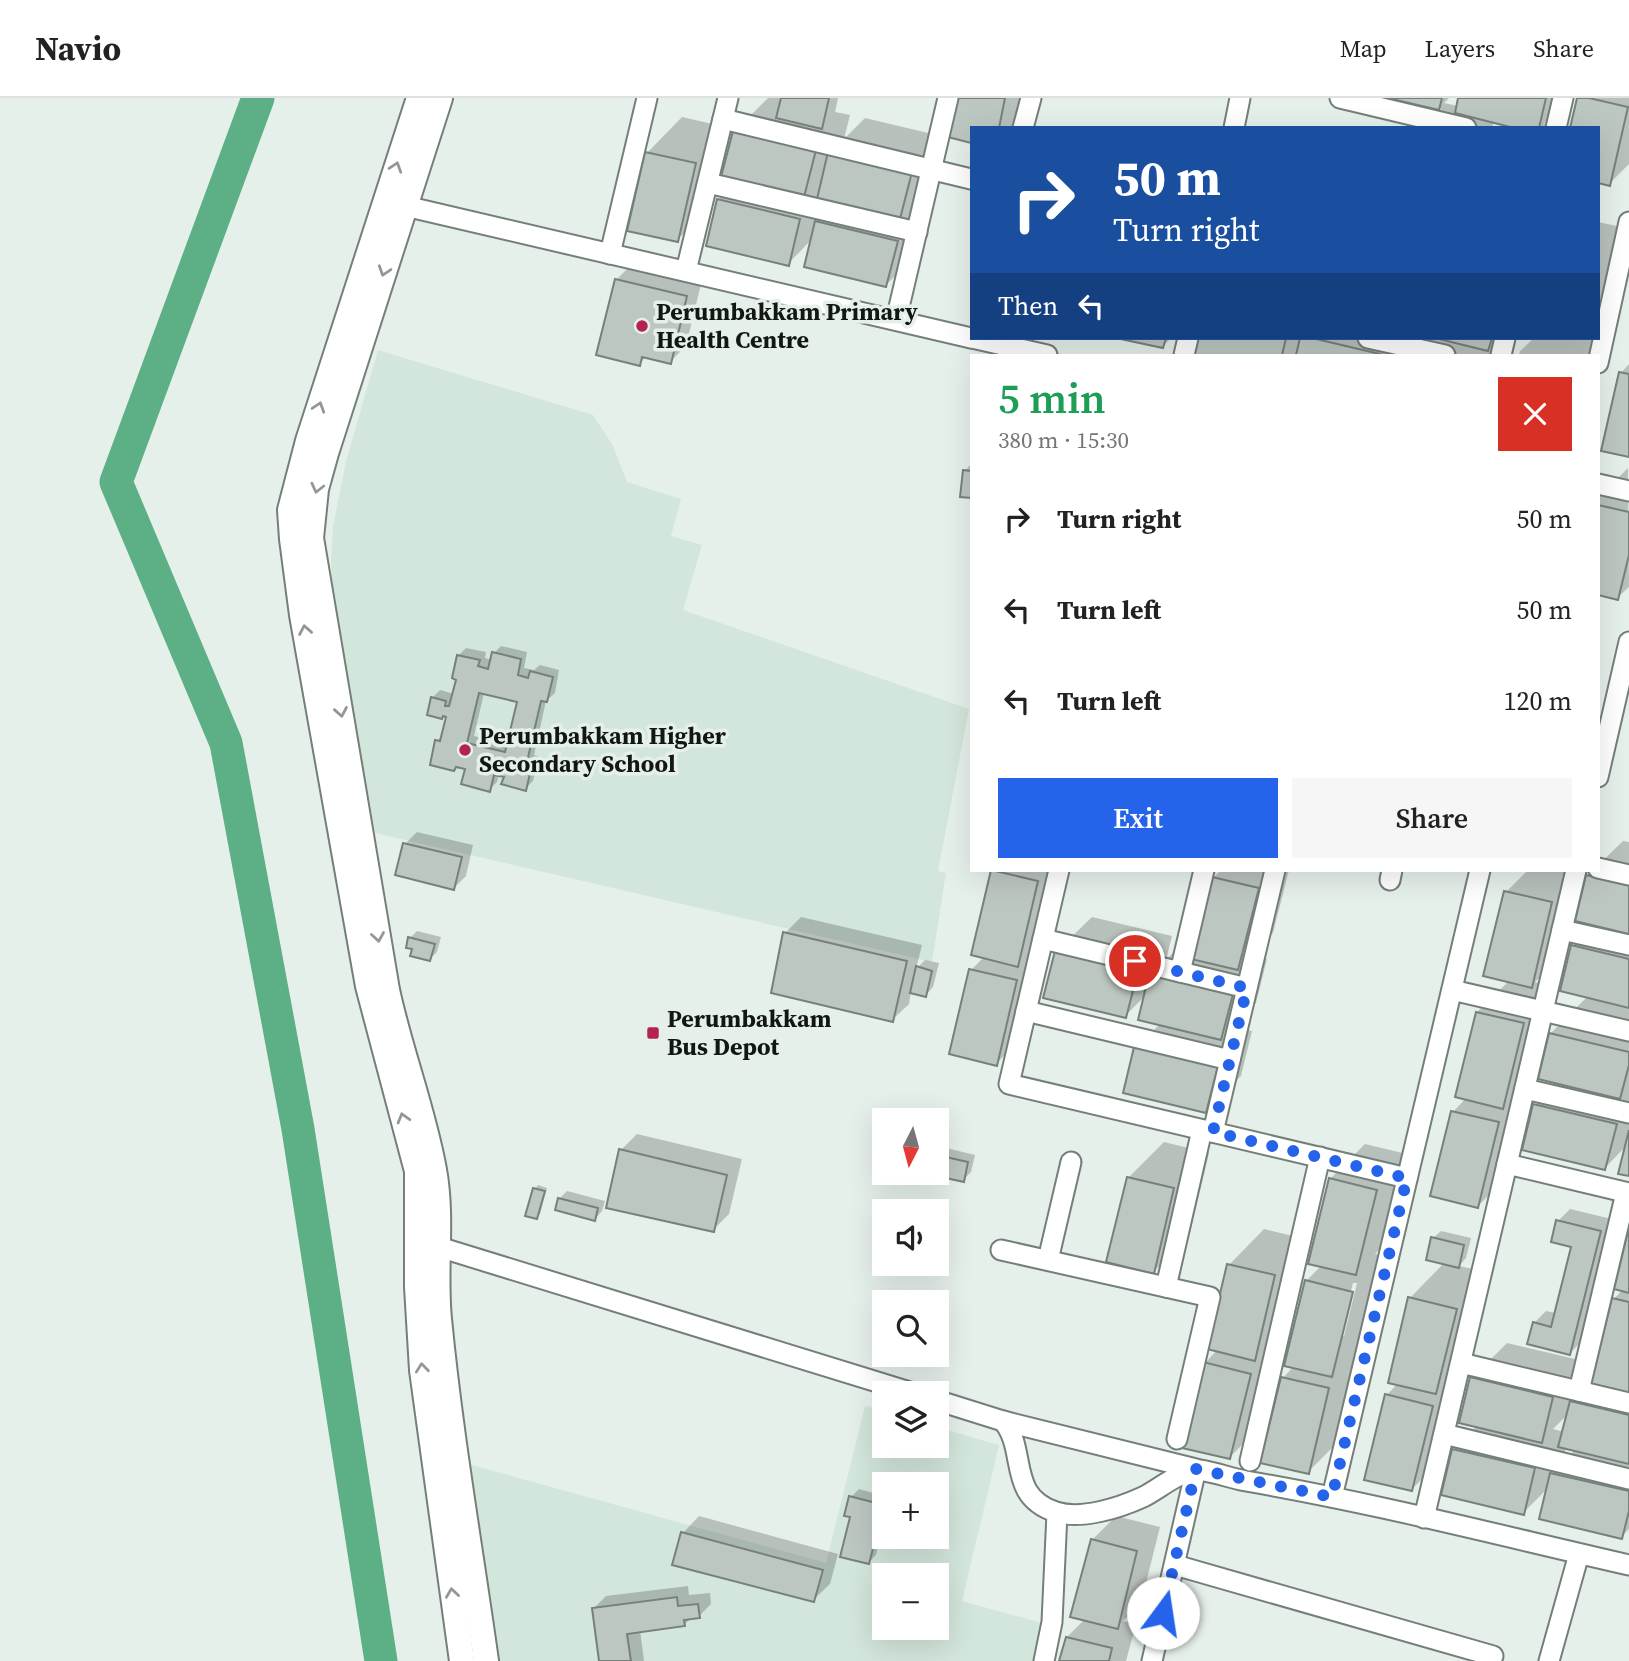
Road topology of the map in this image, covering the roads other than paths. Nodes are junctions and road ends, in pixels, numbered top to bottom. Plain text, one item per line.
1 (419, 98) edge
2 (440, 98) edge
3 (647, 98) edge
4 (728, 98) edge
5 (948, 98) edge
6 (1031, 98) edge
7 (1240, 98) edge
8 (1340, 98) edge
9 (1563, 98) edge
10 (723, 119) junction
11 (1024, 126) edge
12 (1234, 126) edge
13 (1458, 126) edge
14 (1556, 126) edge
15 (931, 169) junction
16 (970, 179) edge
17 (708, 183) junction
18 (395, 203) junction
19 (1629, 222) edge
20 (917, 232) junction
21 (610, 254) junction
22 (686, 271) junction
23 (896, 320) junction
24 (970, 338) edge
25 (981, 340) edge
26 (1377, 340) edge
27 (1043, 354) edge
28 (1441, 354) edge
29 (1600, 354) edge
30 (1600, 484) edge
31 (1629, 491) edge
32 (1628, 653) edge
33 (1600, 769) edge
34 (1600, 868) edge
35 (1059, 872) edge
36 (1204, 872) edge
37 (1275, 872) edge
38 (1480, 872) edge
39 (1576, 872) edge
40 (1629, 874) edge
41 (1562, 930) junction
42 (1043, 939) junction
43 (1629, 945) edge
44 (1180, 972) junction
45 (1247, 988) junction
46 (1452, 990) junction
47 (1026, 1011) junction
48 (1544, 1011) junction
49 (1629, 1031) edge
50 (1230, 1060) junction
51 (1525, 1089) junction
52 (1629, 1113) edge
53 (1208, 1131) junction
54 (1320, 1157) junction
55 (1071, 1162) dead end
56 (1507, 1164) junction
57 (1407, 1178) junction
58 (1628, 1193) edge
59 (428, 1244) junction
60 (1001, 1250) dead end
61 (1048, 1260) junction
62 (1166, 1287) junction
63 (1461, 1363) junction
64 (874, 1381) edge
65 (1579, 1391) junction
66 (1629, 1403) edge
67 (949, 1404) edge
68 (1003, 1421) junction
69 (1444, 1434) junction
70 (1177, 1439) dead end
71 (1250, 1461) dead end
72 (1196, 1469) junction
73 (1629, 1479) edge
74 (1332, 1497) junction
75 (1057, 1513) junction
76 (1424, 1518) junction
77 (1578, 1553) junction
78 (1175, 1565) junction
79 (1629, 1565) edge
80 (1493, 1656) dead end
81 (462, 1661) edge
82 (486, 1661) edge
83 (1044, 1661) edge
84 (1152, 1661) edge
85 (1549, 1661) edge

18 -> 1 street
2 - 18 street
3 - 21 street
4 - 10 street
5 - 15 street
6 - 11 street
7 - 12 street
8 - 13 street
9 - 14 street
10 - 15 street
10 - 17 street
15 - 16 street
15 - 20 street
17 - 20 street
17 - 22 street
18 - 21 street
18 - 59 street
19 - 29 street
20 - 23 street
21 - 22 street
22 - 23 street
23 - 24 street
25 - 27 street
26 - 28 street
30 - 31 street
32 - 33 street
34 - 40 street
35 - 42 street
36 - 44 street
37 - 45 street
38 - 46 street
39 - 41 street
41 - 43 street
41 - 48 street
42 - 44 street
42 - 47 street
44 - 45 street
45 - 50 street
46 - 48 street
46 - 57 street
47 - 50 street
47 - 53 street
48 - 49 street
48 - 51 street
50 - 53 street
51 - 52 street
51 - 56 street
53 - 54 street
53 - 62 street
54 - 57 street
54 - 71 street
55 - 61 street
56 - 58 street
56 - 63 street
57 - 74 street
58 - 65 street
59 - 64 street
81 -> 59 street
59 - 82 street
60 - 61 street
61 - 62 street
62 - 70 street
63 - 65 street
63 - 69 street
65 - 66 street
67 - 68 street
68 - 72 street
68 - 75 street
69 - 73 street
69 - 76 street
72 - 74 street
72 - 75 street
72 - 78 street
74 - 76 street
75 - 83 street
76 - 77 street
77 - 79 street
77 - 85 street
78 - 80 street
78 - 84 street

